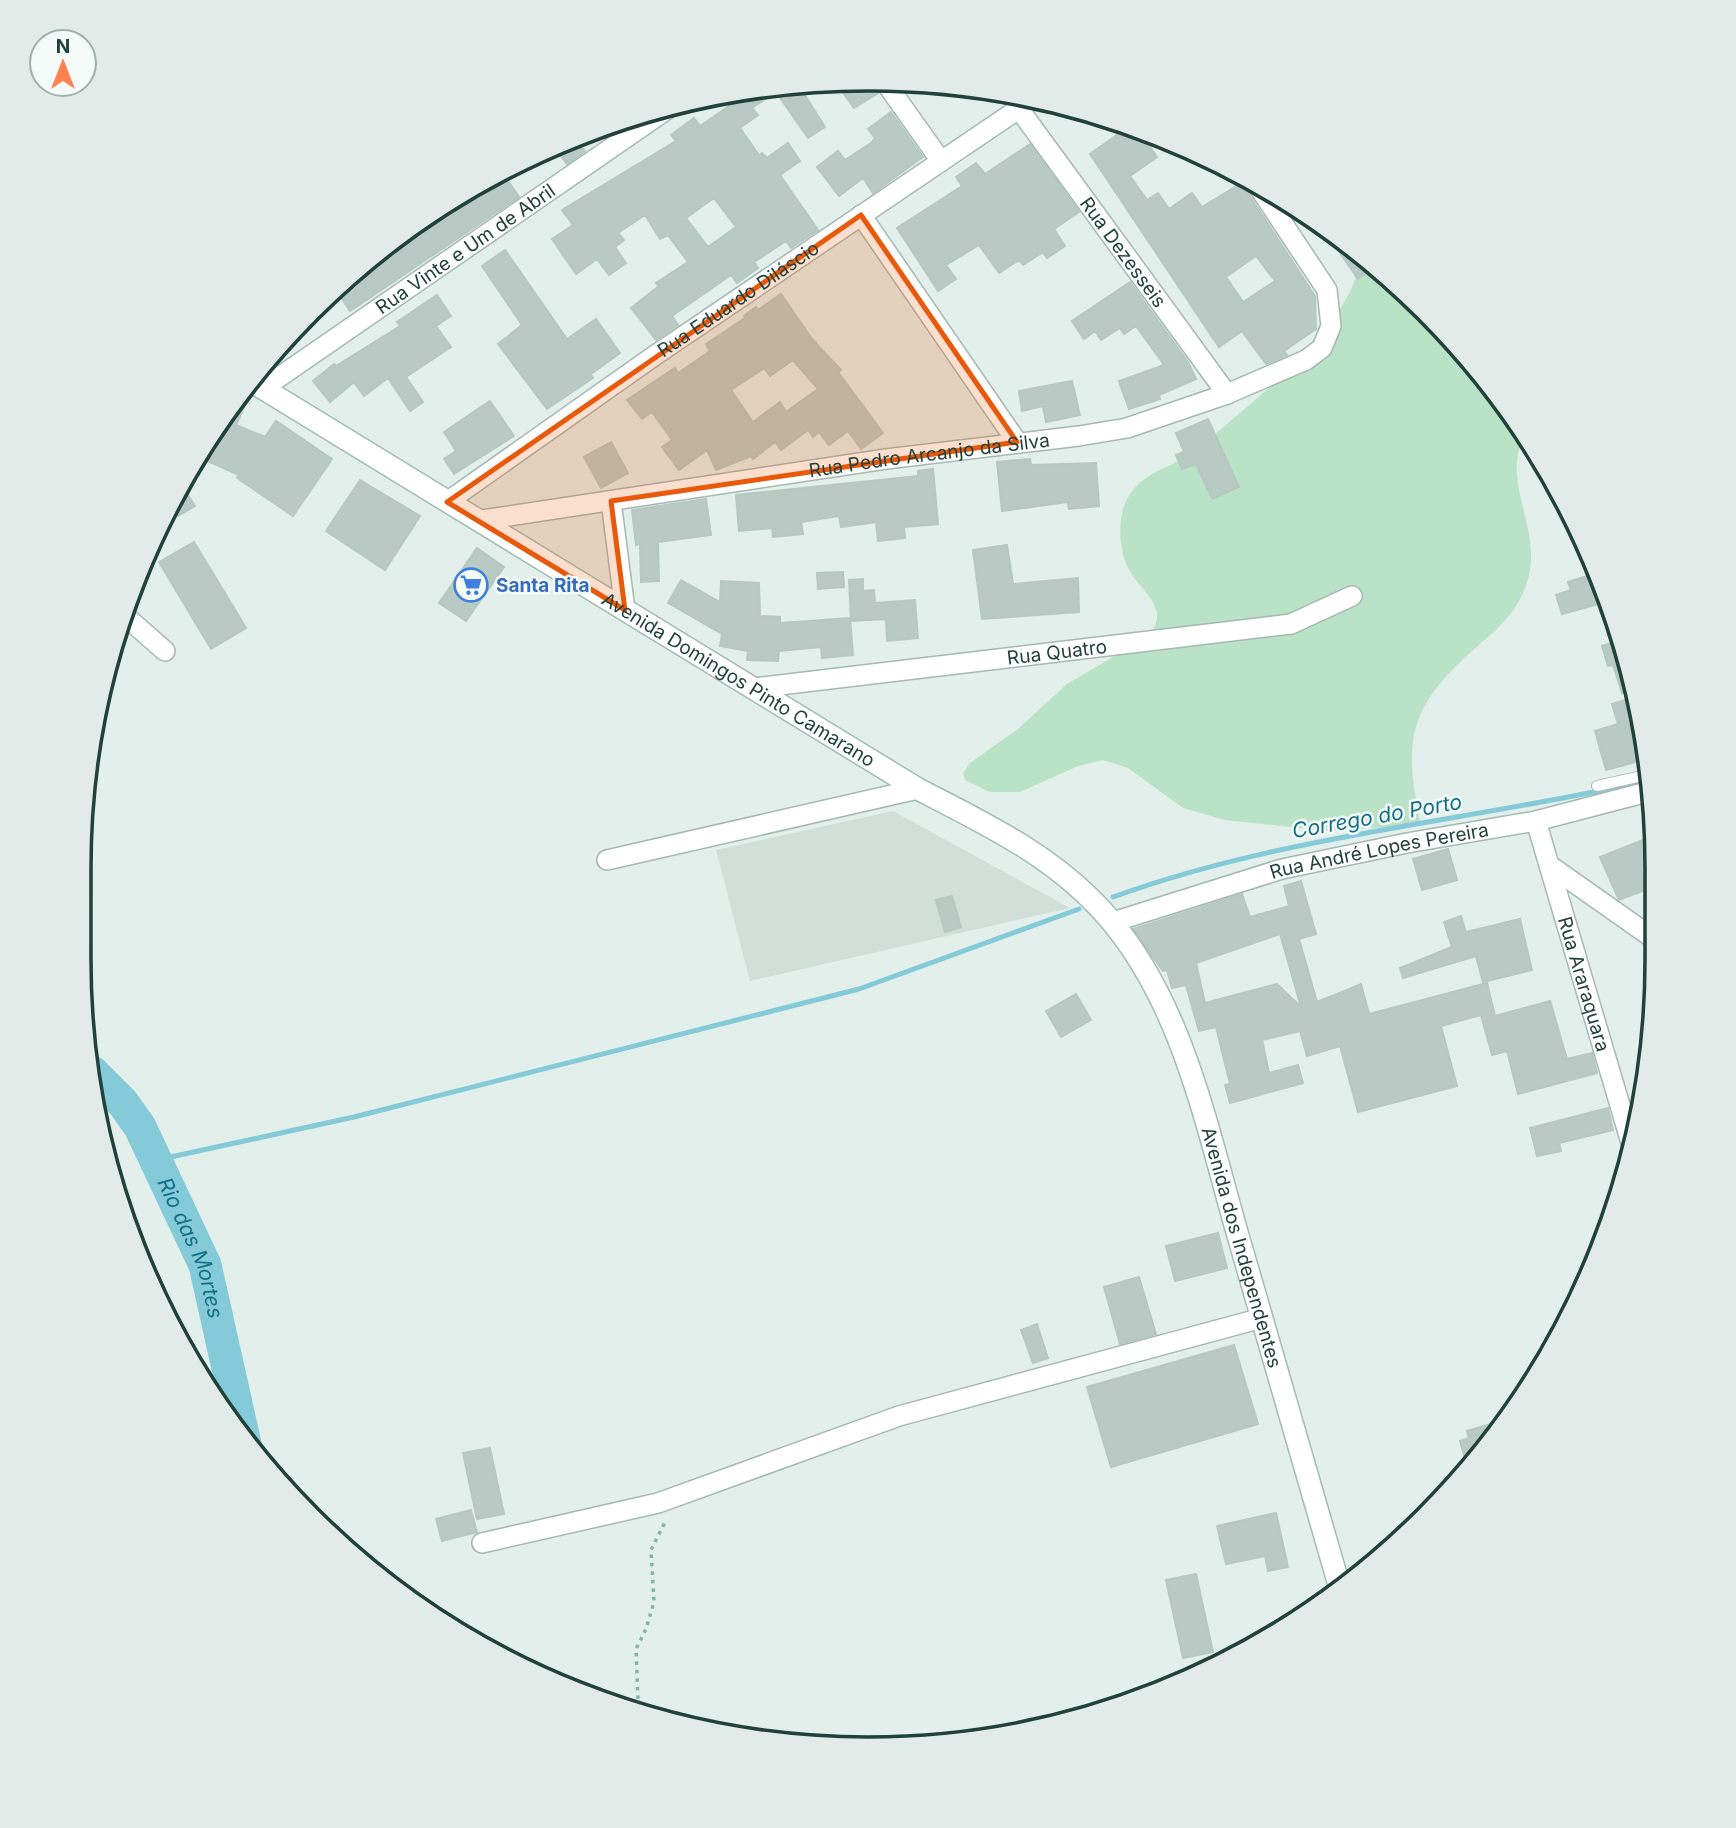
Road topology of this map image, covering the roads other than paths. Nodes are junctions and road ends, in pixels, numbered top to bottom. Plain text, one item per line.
1 (892, 92) edge
2 (1022, 107) edge
3 (1029, 108) edge
4 (646, 123) edge
5 (941, 161) junction
6 (1269, 203) edge
7 (861, 215) junction
8 (267, 377) edge
9 (259, 386) edge
10 (1227, 394) junction
11 (1017, 442) junction
12 (611, 501) junction
13 (447, 502) junction
14 (482, 520) junction
15 (1352, 596) dead end
16 (625, 610) junction
17 (131, 621) edge
18 (165, 650) dead end
19 (755, 688) junction
20 (1639, 777) edge
21 (1597, 786) dead end
22 (918, 789) junction
23 (1641, 794) edge
24 (1536, 821) junction
25 (607, 860) dead end
26 (1549, 865) junction
27 (1112, 922) junction
28 (1645, 933) edge
29 (1627, 1127) edge
30 (1262, 1318) junction
31 (482, 1543) dead end
32 (1337, 1579) edge

1 - 5 street
2 - 5 street, Rua Eduardo Diláscio
3 - 10 street, Rua Dezesseis
4 - 8 street, Rua Vinte e Um de Abril
5 - 7 street, Rua Eduardo Diláscio
6 - 10 street, Rua Pedro Arcanjo da Silva
7 - 11 street
7 - 13 street, Rua Eduardo Diláscio
9 - 13 main road, Avenida Domingos Pinto Camarano
10 - 11 street, Rua Pedro Arcanjo da Silva
11 - 12 street, Rua Pedro Arcanjo da Silva
12 - 14 street, Rua Pedro Arcanjo da Silva
12 - 16 street
13 - 14 main road, Avenida Domingos Pinto Camarano
14 - 16 main road, Avenida Domingos Pinto Camarano
15 - 19 street, Rua Quatro
16 - 19 main road, Avenida Domingos Pinto Camarano
17 - 18 street
19 - 22 main road, Avenida Domingos Pinto Camarano
20 - 21 lane
22 - 25 street
22 - 27 main road, Avenida Domingos Pinto Camarano
23 - 24 street, Rua André Lopes Pereira
24 - 26 street, Rua Araraquara
24 - 27 street, Rua André Lopes Pereira
26 - 28 street
26 - 29 street, Rua Araraquara
27 - 30 main road, Avenida dos Independentes
30 - 31 street
30 - 32 main road, Avenida dos Independentes

